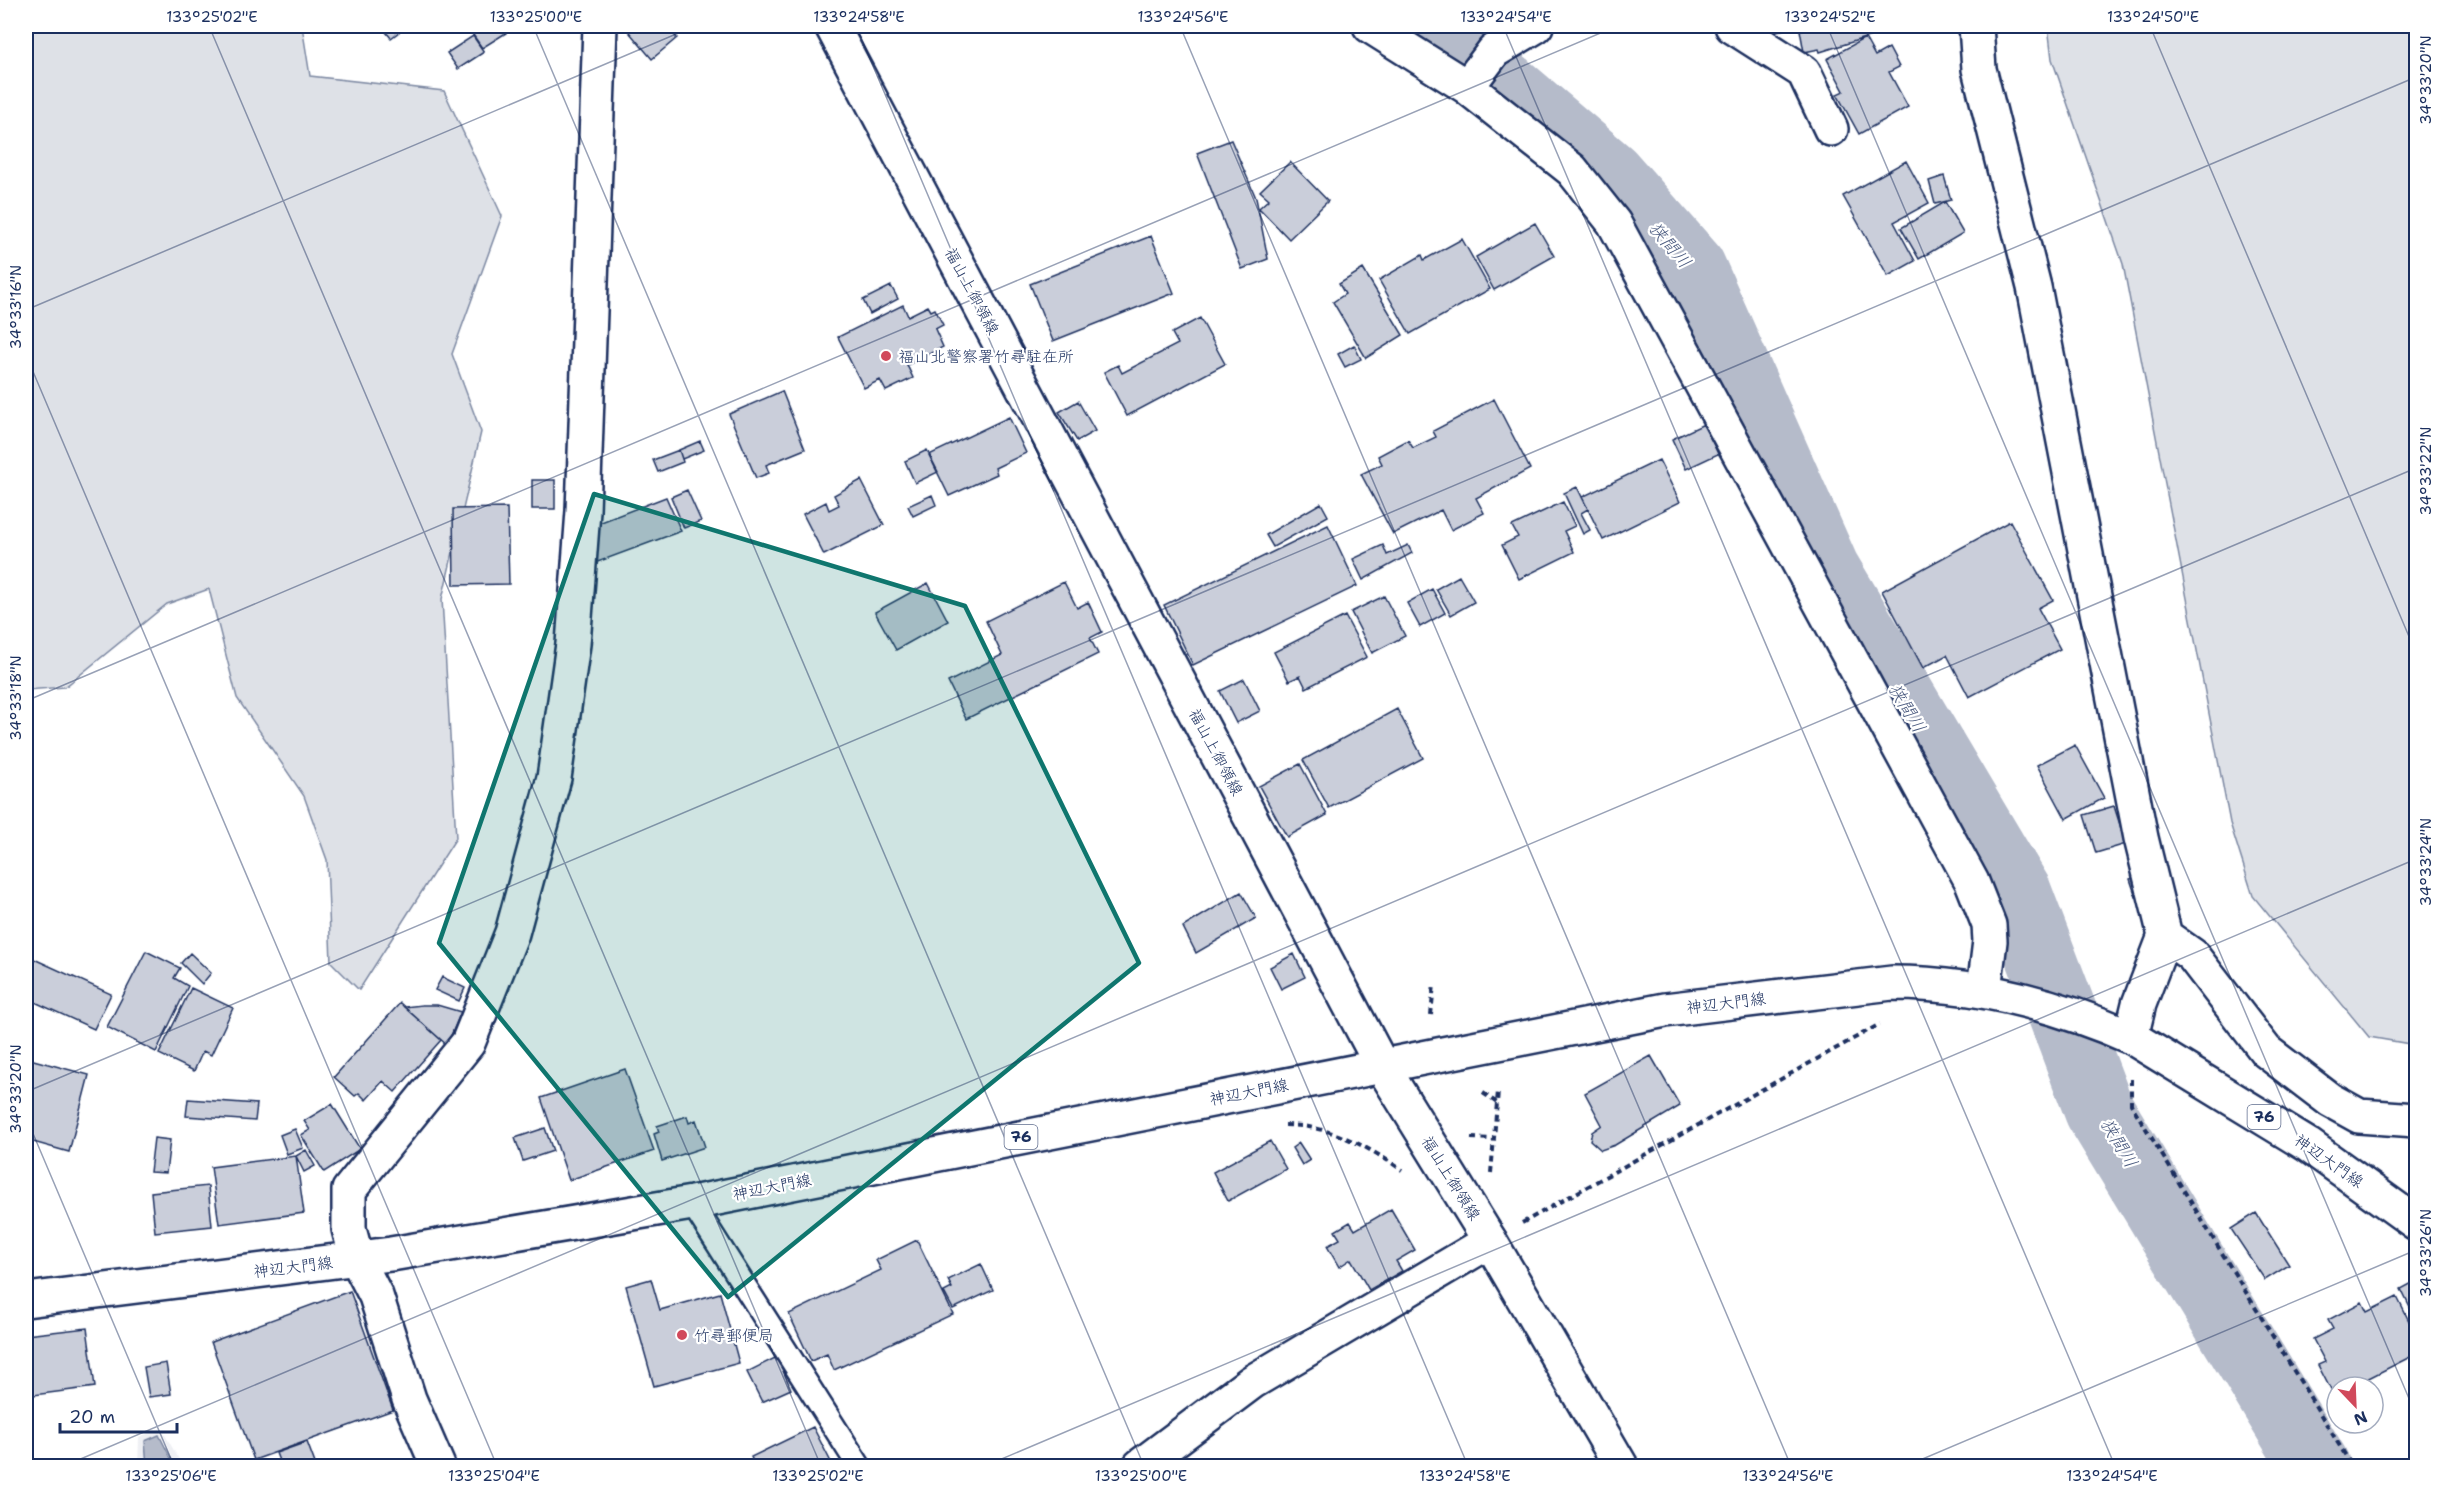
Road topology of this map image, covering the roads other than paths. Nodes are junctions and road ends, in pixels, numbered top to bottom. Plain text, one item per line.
1 (600, 26) edge
2 (832, 26) edge
3 (1370, 26) edge
4 (1536, 26) edge
5 (1732, 26) edge
6 (1976, 26) edge
7 (1467, 87) junction
8 (1831, 129) dead end
9 (2165, 936) junction
10 (1984, 990) junction
11 (2117, 1031) junction
12 (1382, 1065) junction
13 (2416, 1120) edge
14 (692, 1203) junction
15 (2416, 1223) edge
16 (1490, 1241) junction
17 (357, 1258) junction
18 (26, 1300) edge
19 (438, 1467) edge
20 (859, 1467) edge
21 (1140, 1467) edge
22 (1621, 1467) edge

1 - 17 street
2 - 12 street, 福山上御領線
3 - 7 street
4 - 7 street
5 - 8 street
6 - 9 street
7 - 10 street
9 - 11 street
9 - 13 street
10 - 11 street, 神辺大門線 / 76
10 - 12 street, 神辺大門線 / 76
11 - 15 street, 神辺大門線 / 76
12 - 14 street, 神辺大門線 / 76
12 - 16 street, 福山上御領線
14 - 17 street, 神辺大門線 / 76
14 - 20 lane
16 - 21 street
16 - 22 street, 福山上御領線
17 - 18 street, 神辺大門線 / 76
17 - 19 street

